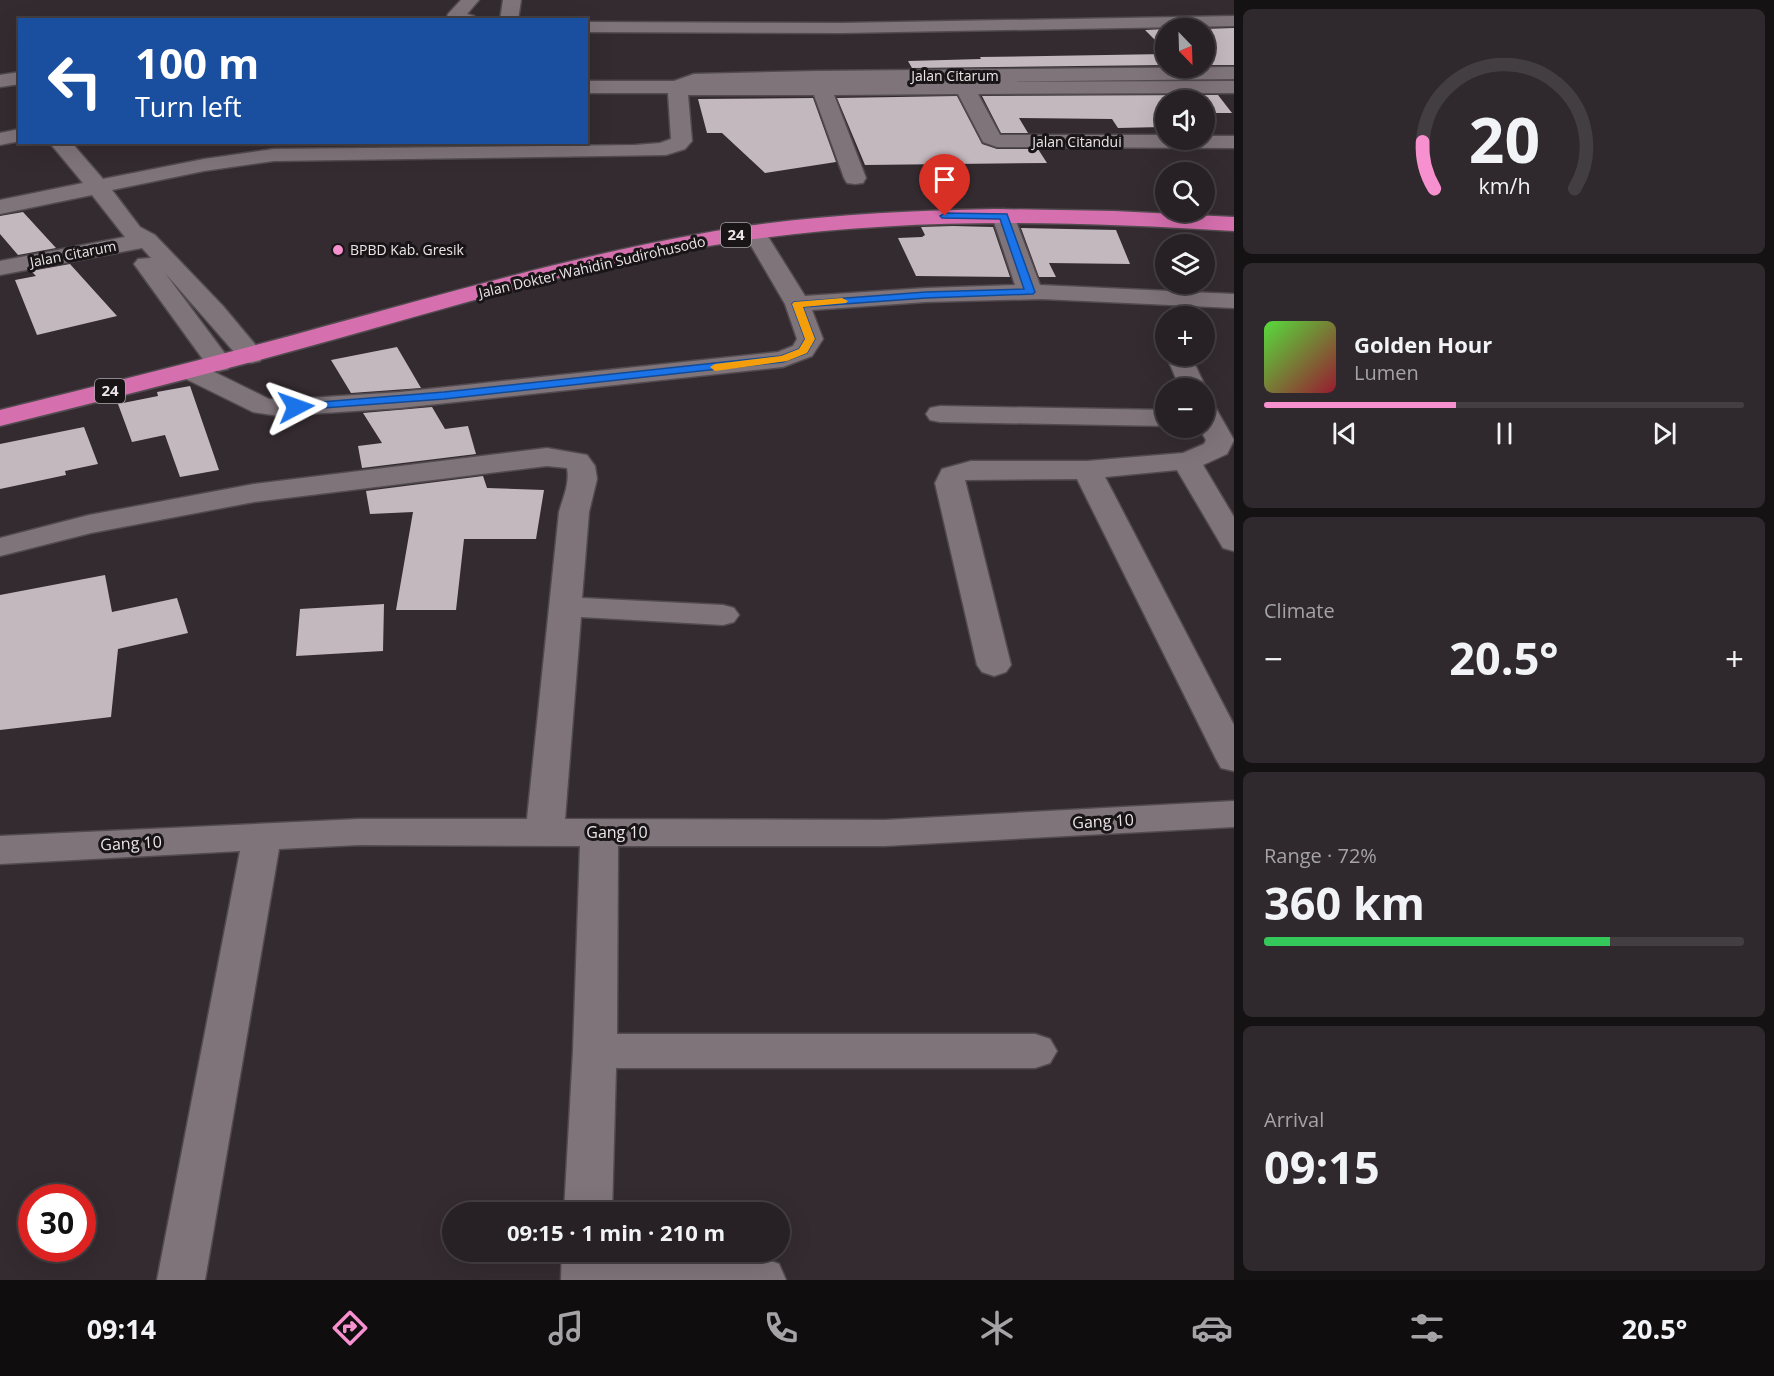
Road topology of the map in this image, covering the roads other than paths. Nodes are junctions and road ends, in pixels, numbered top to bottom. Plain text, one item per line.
1 (470, 0) edge
2 (512, 0) edge
3 (1155, 7) dead end
4 (1041, 8) dead end
5 (724, 9) dead end
6 (836, 9) dead end
7 (941, 9) dead end
8 (459, 18) edge
9 (509, 18) edge
10 (1165, 18) edge
11 (1215, 21) edge
12 (1234, 21) edge
13 (1155, 22) edge
14 (1053, 24) junction
15 (951, 26) junction
16 (588, 27) edge
17 (730, 28) junction
18 (842, 28) junction
19 (1234, 73) edge
20 (18, 78) edge
21 (0, 81) edge
22 (962, 82) junction
23 (819, 83) junction
24 (588, 87) edge
25 (678, 87) junction
26 (1234, 87) edge
27 (18, 135) edge
28 (0, 139) edge
29 (1234, 142) edge
30 (61, 144) edge
31 (855, 178) dead end
32 (98, 187) junction
33 (0, 207) edge
34 (1155, 207) edge
35 (1215, 210) edge
36 (1234, 211) edge
37 (1003, 216) junction
38 (1234, 224) edge
39 (754, 232) junction
40 (136, 238) junction
41 (0, 268) edge
42 (1030, 292) junction
43 (1234, 301) edge
44 (797, 304) junction
45 (243, 346) junction
46 (212, 355) junction
47 (192, 371) junction
48 (0, 399) edge
49 (940, 414) dead end
50 (0, 418) edge
51 (1155, 418) edge
52 (1215, 431) edge
53 (1186, 461) junction
54 (1087, 470) junction
55 (1234, 542) edge
56 (0, 547) edge
57 (566, 607) junction
58 (723, 615) dead end
59 (994, 665) dead end
60 (1234, 759) edge
61 (1234, 814) edge
62 (546, 832) junction
63 (599, 832) junction
64 (262, 837) junction
65 (0, 850) edge
66 (595, 1051) junction
67 (1035, 1051) dead end
68 (588, 1202) edge
69 (586, 1262) edge
70 (181, 1280) edge
71 (585, 1280) edge
72 (598, 1280) edge
73 (762, 1280) edge

1 - 8 street
2 - 9 street
3 - 10 street
4 - 14 street
5 - 17 street
6 - 18 street
7 - 15 street
11 - 12 street
13 - 14 street
14 - 15 street
15 - 18 street
16 - 17 street
17 - 18 street
19 - 22 street, Jalan Citarum
20 - 21 street
22 - 23 street, Jalan Citarum
22 - 26 street, Jalan Citarum
22 - 29 street, Jalan Citandui
23 - 25 street, Jalan Citarum
23 - 31 street
24 - 25 street, Jalan Citarum
25 - 32 street
27 - 28 street
30 - 32 street
32 - 33 street
32 - 40 street
34 - 45 highway, Jalan Dokter Wahidin Sudirohusodo / 24
35 - 36 highway
37 - 38 highway, Jalan Dokter Wahidin Sudirohusodo / 24
37 - 39 highway, Jalan Dokter Wahidin Sudirohusodo / 24
37 - 42 street
39 - 44 street
39 - 45 highway, Jalan Dokter Wahidin Sudirohusodo / 24
40 - 41 street, Jalan Citarum
40 - 45 street
40 - 46 street
42 - 43 street
42 - 44 street
44 - 47 street
45 - 46 highway, Jalan Dokter Wahidin Sudirohusodo / 24
46 - 47 highway, Jalan Dokter Wahidin Sudirohusodo / 24
46 - 48 highway, Jalan Dokter Wahidin Sudirohusodo / 24
47 - 50 highway, Jalan Dokter Wahidin Sudirohusodo / 24
49 - 51 street
52 - 53 street
53 - 54 street
53 - 55 street
54 - 59 street
54 - 60 street
56 - 57 street
57 - 58 street
57 - 62 street
61 - 63 street, Gang 10
62 - 63 street, Gang 10
62 - 64 street, Gang 10
63 - 66 street
64 - 65 street, Gang 10
64 - 70 street
66 - 67 street
66 - 68 street
69 - 71 street
72 - 73 street

